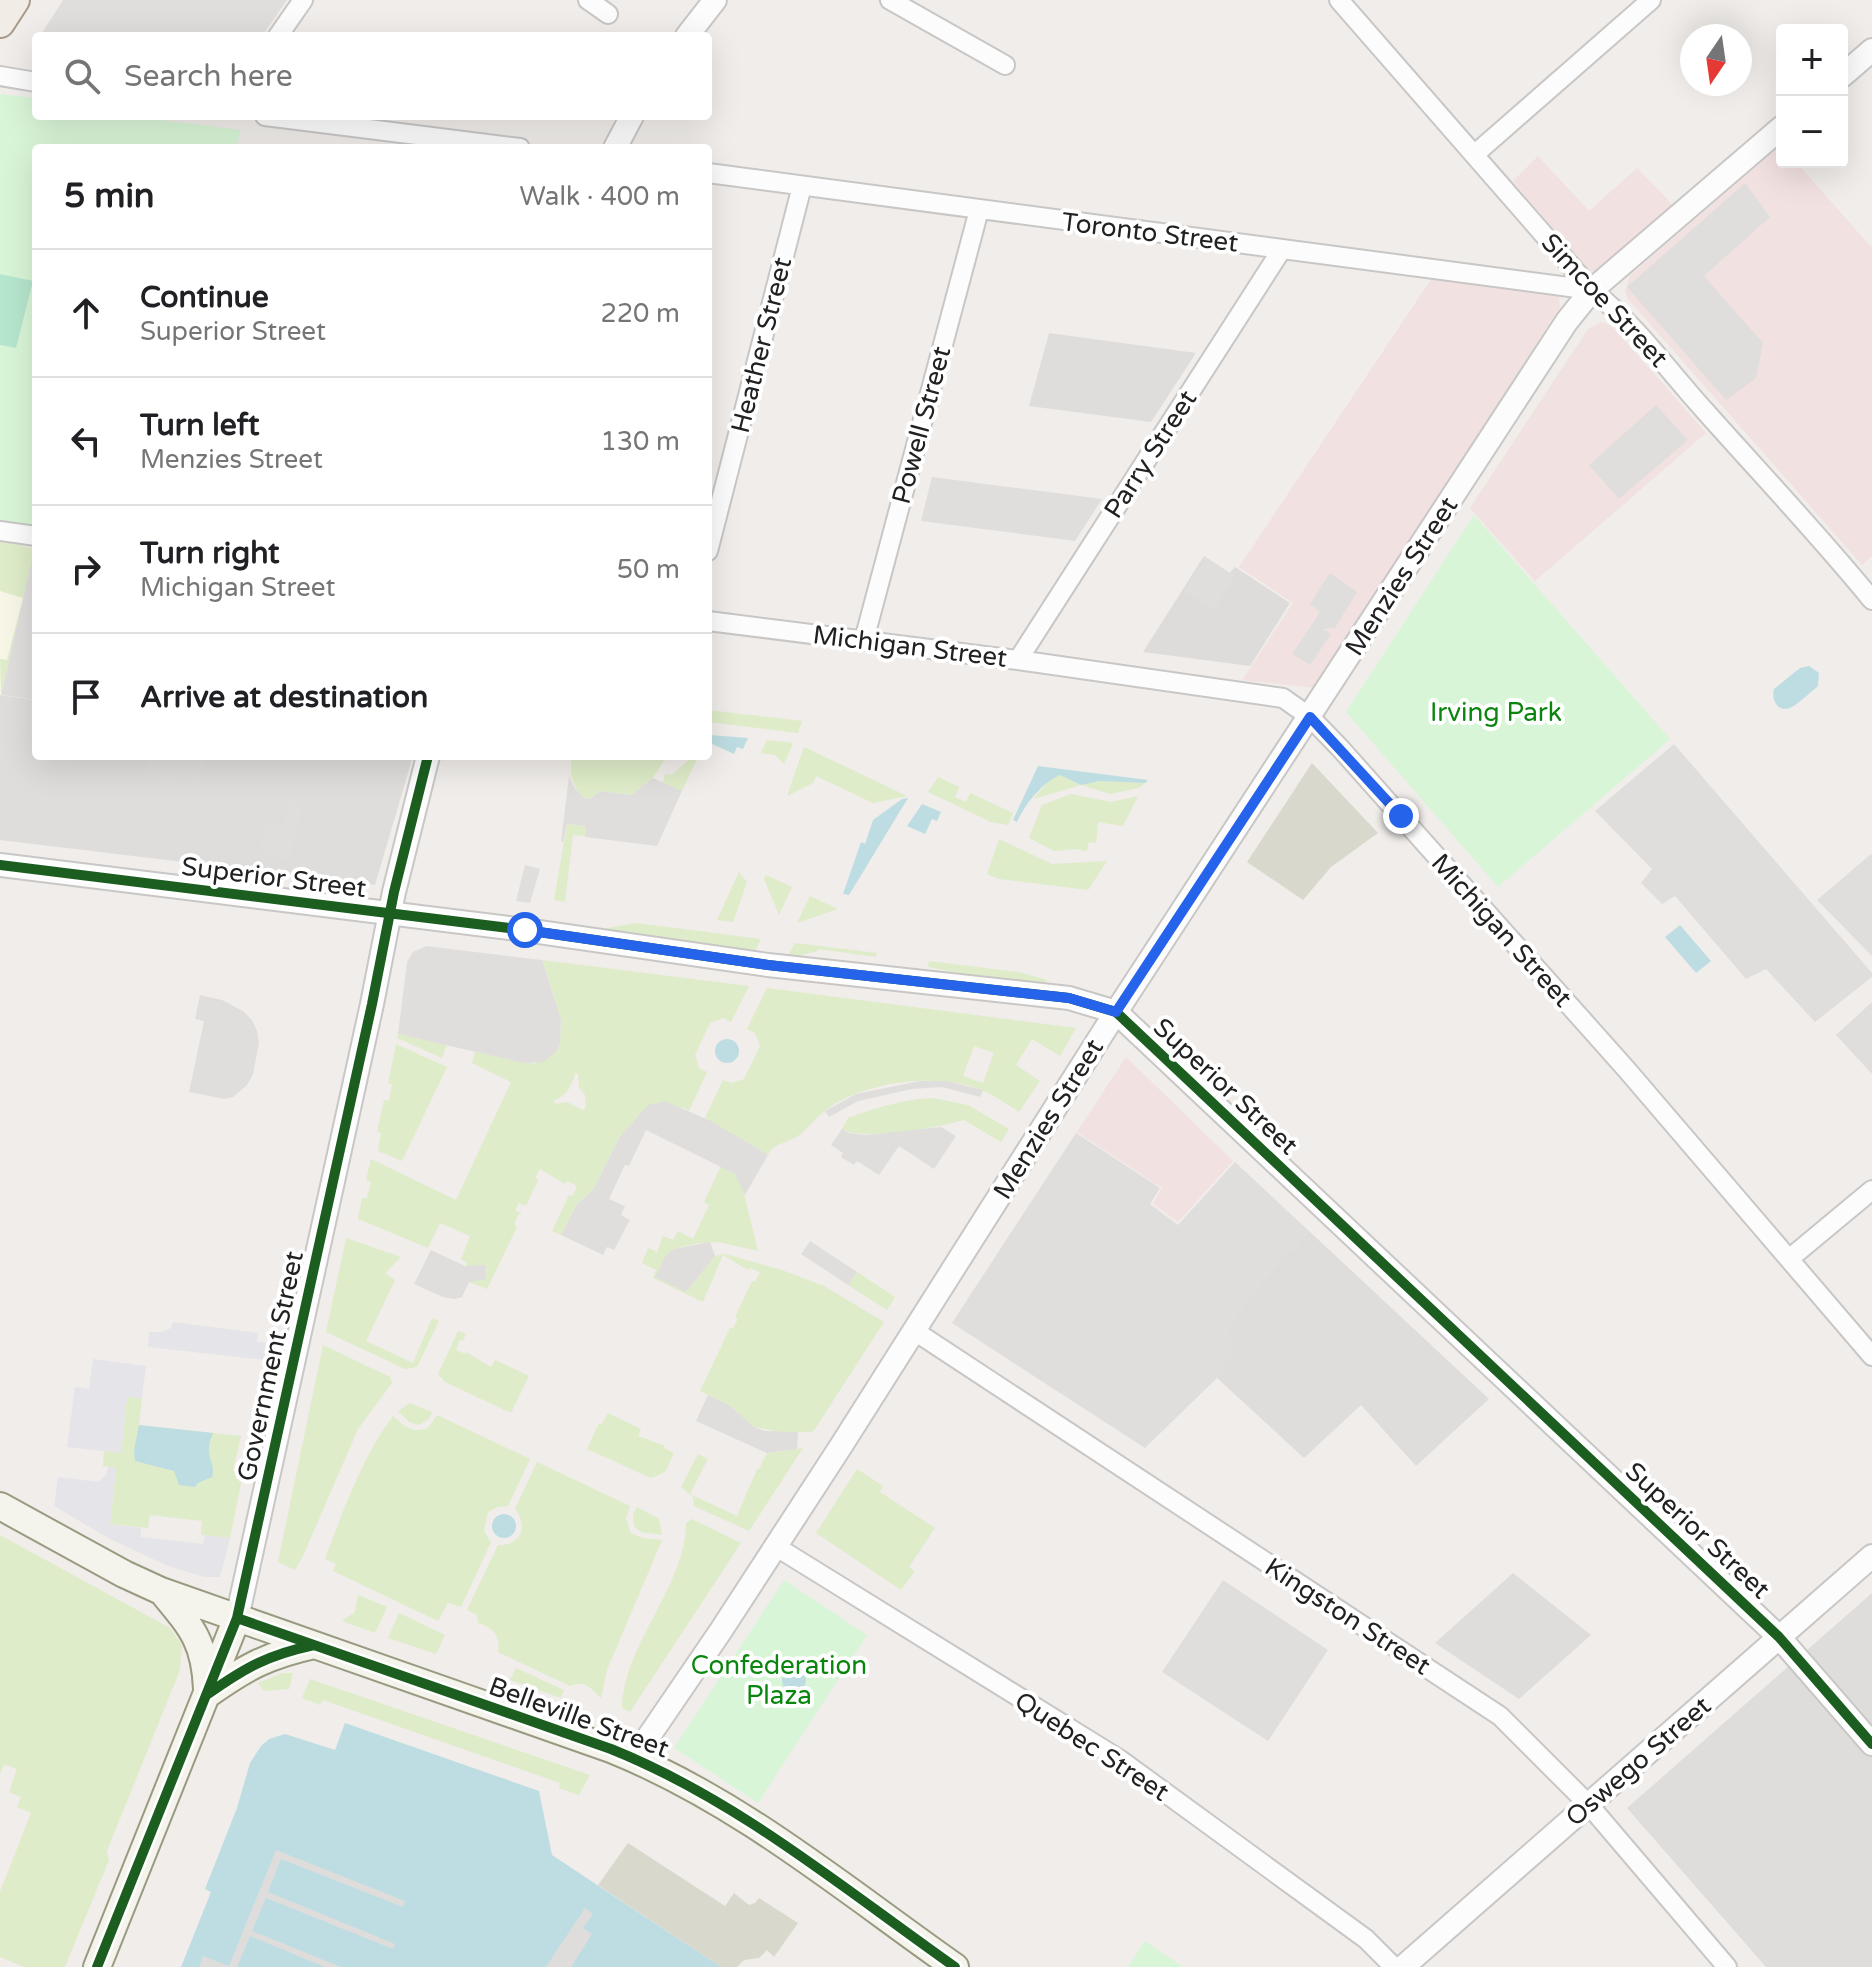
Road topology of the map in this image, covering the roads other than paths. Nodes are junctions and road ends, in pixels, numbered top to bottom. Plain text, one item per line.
1 (15, 0) edge
2 (303, 0) edge
3 (588, 0) edge
4 (715, 0) edge
5 (890, 0) edge
6 (1339, 0) edge
7 (1651, 0) edge
8 (608, 14) dead end
9 (0, 23) edge
10 (281, 32) edge
11 (690, 32) edge
12 (1872, 50) edge
13 (1005, 65) dead end
14 (1848, 71) edge
15 (0, 76) edge
16 (32, 81) edge
17 (292, 120) edge
18 (630, 120) edge
19 (1776, 132) edge
20 (454, 144) edge
21 (617, 144) edge
22 (1475, 154) junction
23 (712, 174) edge
24 (802, 186) junction
25 (979, 210) junction
26 (1282, 249) junction
27 (1592, 290) junction
28 (0, 531) edge
29 (32, 535) edge
30 (712, 535) edge
31 (1865, 578) edge
32 (1872, 600) edge
33 (712, 621) edge
34 (864, 640) junction
35 (1018, 660) junction
36 (1310, 717) junction
37 (427, 760) edge
38 (0, 865) edge
39 (389, 914) junction
40 (1116, 1012) junction
41 (1872, 1190) edge
42 (1789, 1259) junction
43 (913, 1330) junction
44 (1872, 1356) edge
45 (0, 1506) edge
46 (775, 1546) junction
47 (1872, 1556) edge
48 (161, 1591) junction
49 (237, 1618) junction
50 (1779, 1637) junction
51 (314, 1645) junction
52 (208, 1694) junction
53 (1872, 1744) edge
54 (634, 1758) junction
55 (1589, 1805) junction
56 (97, 1967) edge
57 (955, 1967) edge
58 (1394, 1967) edge
59 (1403, 1967) edge
60 (1727, 1967) edge

1 - 9 main road
2 - 10 street
3 - 8 street
4 - 11 street
5 - 13 street
6 - 22 street, Simcoe Street
7 - 22 street
12 - 14 street
15 - 16 street
17 - 20 street
18 - 21 street
19 - 27 street, Menzies Street
22 - 27 street, Simcoe Street
23 - 24 street, Toronto Street
24 - 25 street, Toronto Street
24 - 30 street, Heather Street
25 - 26 street, Toronto Street
25 - 34 street, Powell Street
26 - 27 street, Toronto Street
26 - 35 street, Parry Street
27 - 31 street, Simcoe Street
27 - 36 street, Menzies Street
28 - 29 street
31 - 32 street, Simcoe Street
33 - 34 street, Michigan Street
34 - 35 street, Michigan Street
35 - 36 street, Michigan Street
36 - 40 street, Menzies Street
36 - 42 street, Michigan Street
37 - 39 street, Government Street
38 - 39 street, Superior Street
39 - 40 street, Superior Street
39 - 49 street, Government Street
40 - 43 street, Menzies Street
40 - 50 street, Superior Street
41 - 42 street
42 - 44 street, Michigan Street
43 - 46 street, Menzies Street
43 - 55 street, Kingston Street
45 - 48 main road, Belleville Street
46 - 54 street, Menzies Street
46 - 58 street, Quebec Street
47 - 50 street, Oswego Street
48 - 49 main road, Belleville Street
48 - 52 main road
49 - 51 main road, Belleville Street
49 - 52 main road, Government Street
50 - 53 street, Superior Street
50 - 55 street, Oswego Street
51 - 52 main road
51 - 54 main road, Belleville Street
52 - 56 main road, Government Street
54 - 57 main road, Belleville Street
55 - 59 street, Oswego Street
55 - 60 street, Kingston Street

